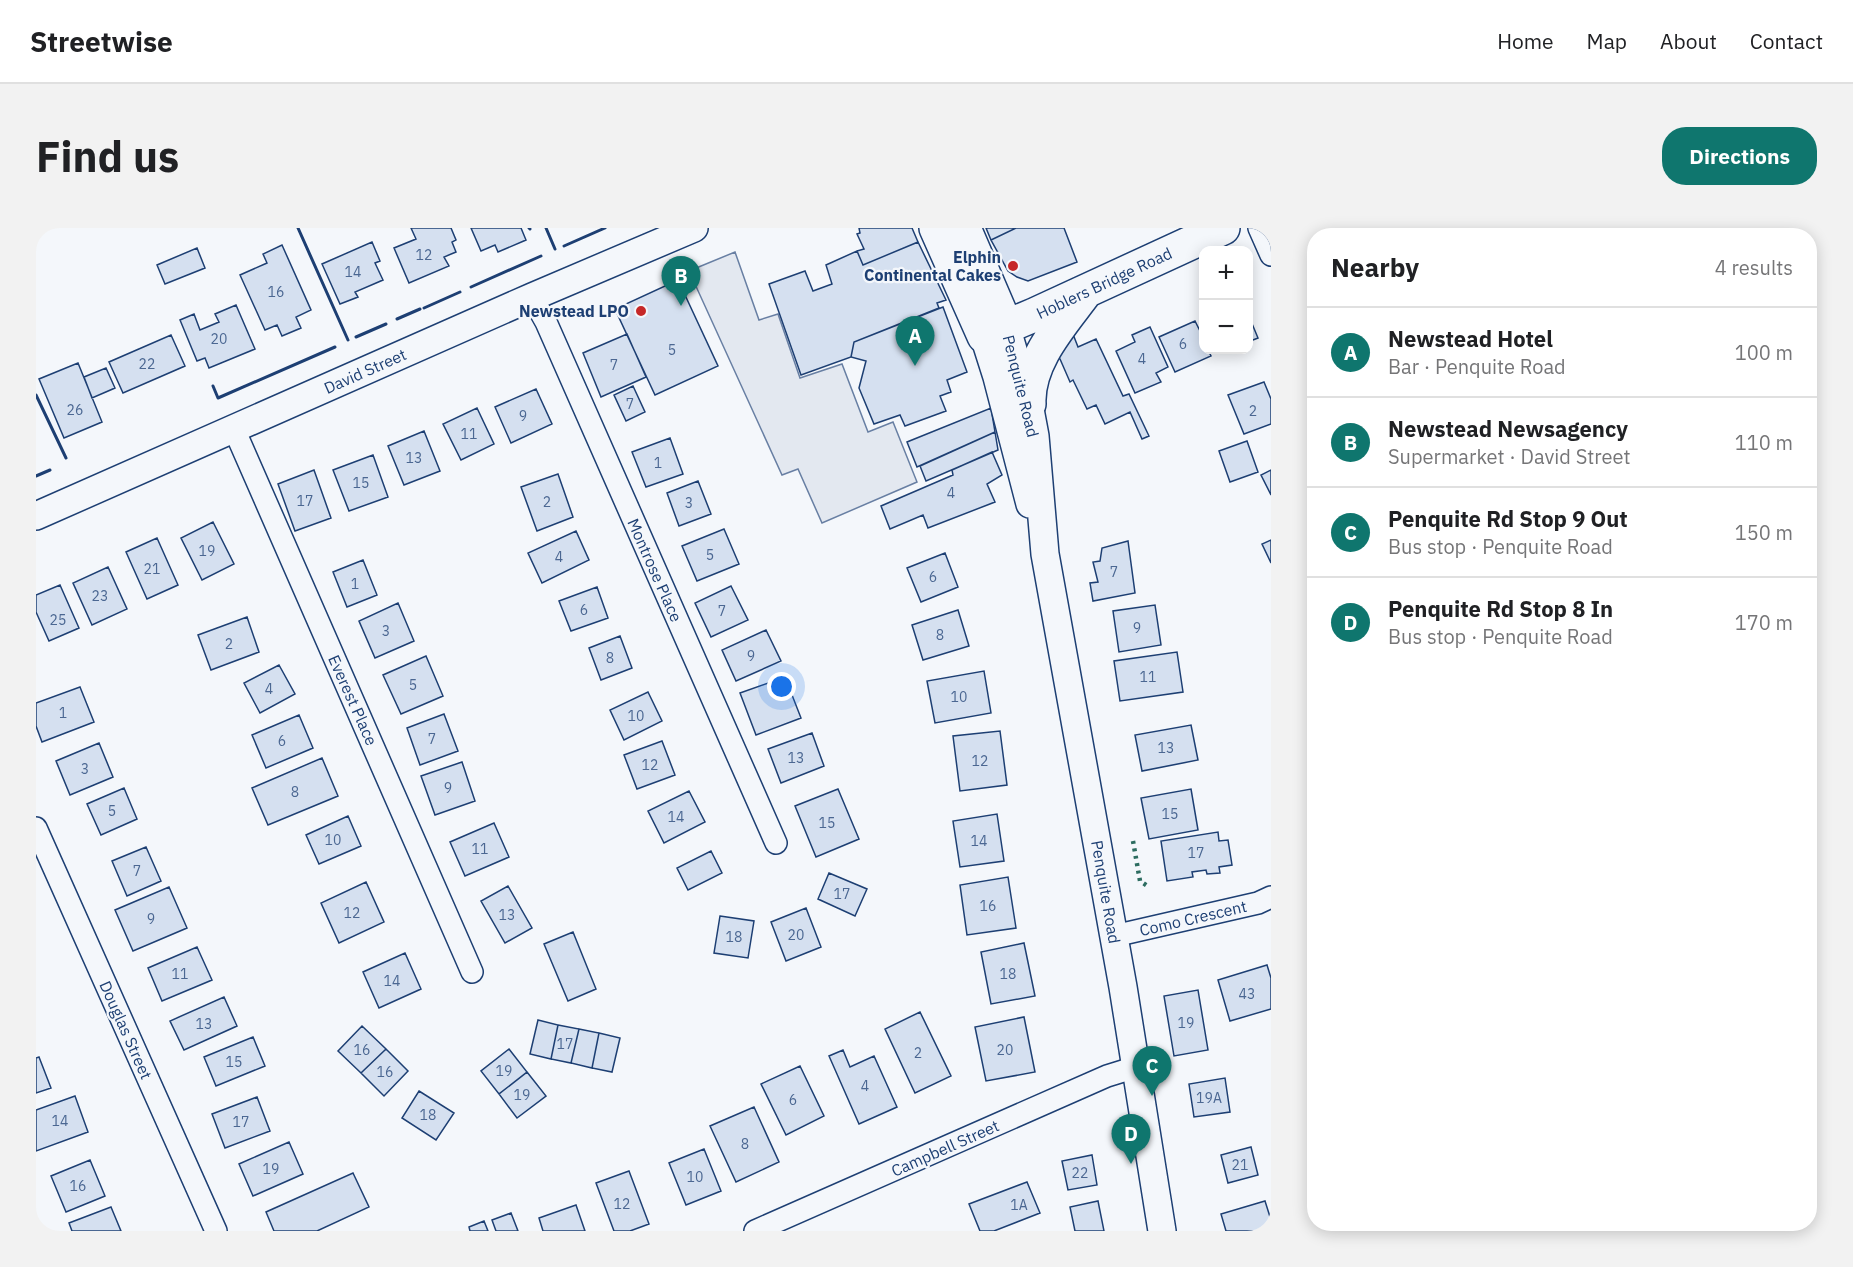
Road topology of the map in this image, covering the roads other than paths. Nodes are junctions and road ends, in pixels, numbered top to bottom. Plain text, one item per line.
1 (694, 228) edge
2 (936, 228) edge
3 (964, 228) edge
4 (1223, 228) edge
5 (1259, 228) edge
6 (1271, 255) edge
7 (1087, 290) junction
8 (532, 297) junction
9 (995, 331) junction
10 (1029, 404) junction
11 (234, 429) junction
12 (36, 516) edge
13 (1045, 554) junction
14 (36, 828) edge
15 (776, 843) dead end
16 (1271, 897) edge
17 (1113, 936) junction
18 (472, 972) dead end
19 (1136, 1067) junction
20 (216, 1231) edge
21 (755, 1231) edge
22 (1162, 1231) edge

1 - 8 street, David Street
2 - 9 highway
3 - 9 highway
4 - 7 highway, Hoblers Bridge Road
5 - 6 street
7 - 9 highway, Hoblers Bridge Road
7 - 10 highway
8 - 11 street, David Street
8 - 15 street, Montrose Place
9 - 10 street, Penquite Road
9 - 13 street, Penquite Road
10 - 13 street, Penquite Road
11 - 12 street, David Street
11 - 18 street, Everest Place
13 - 17 street, Penquite Road
14 - 20 street, Douglas Street
16 - 17 street, Como Crescent
17 - 19 street, Penquite Road
19 - 21 street, Campbell Street
19 - 22 street, Penquite Road

